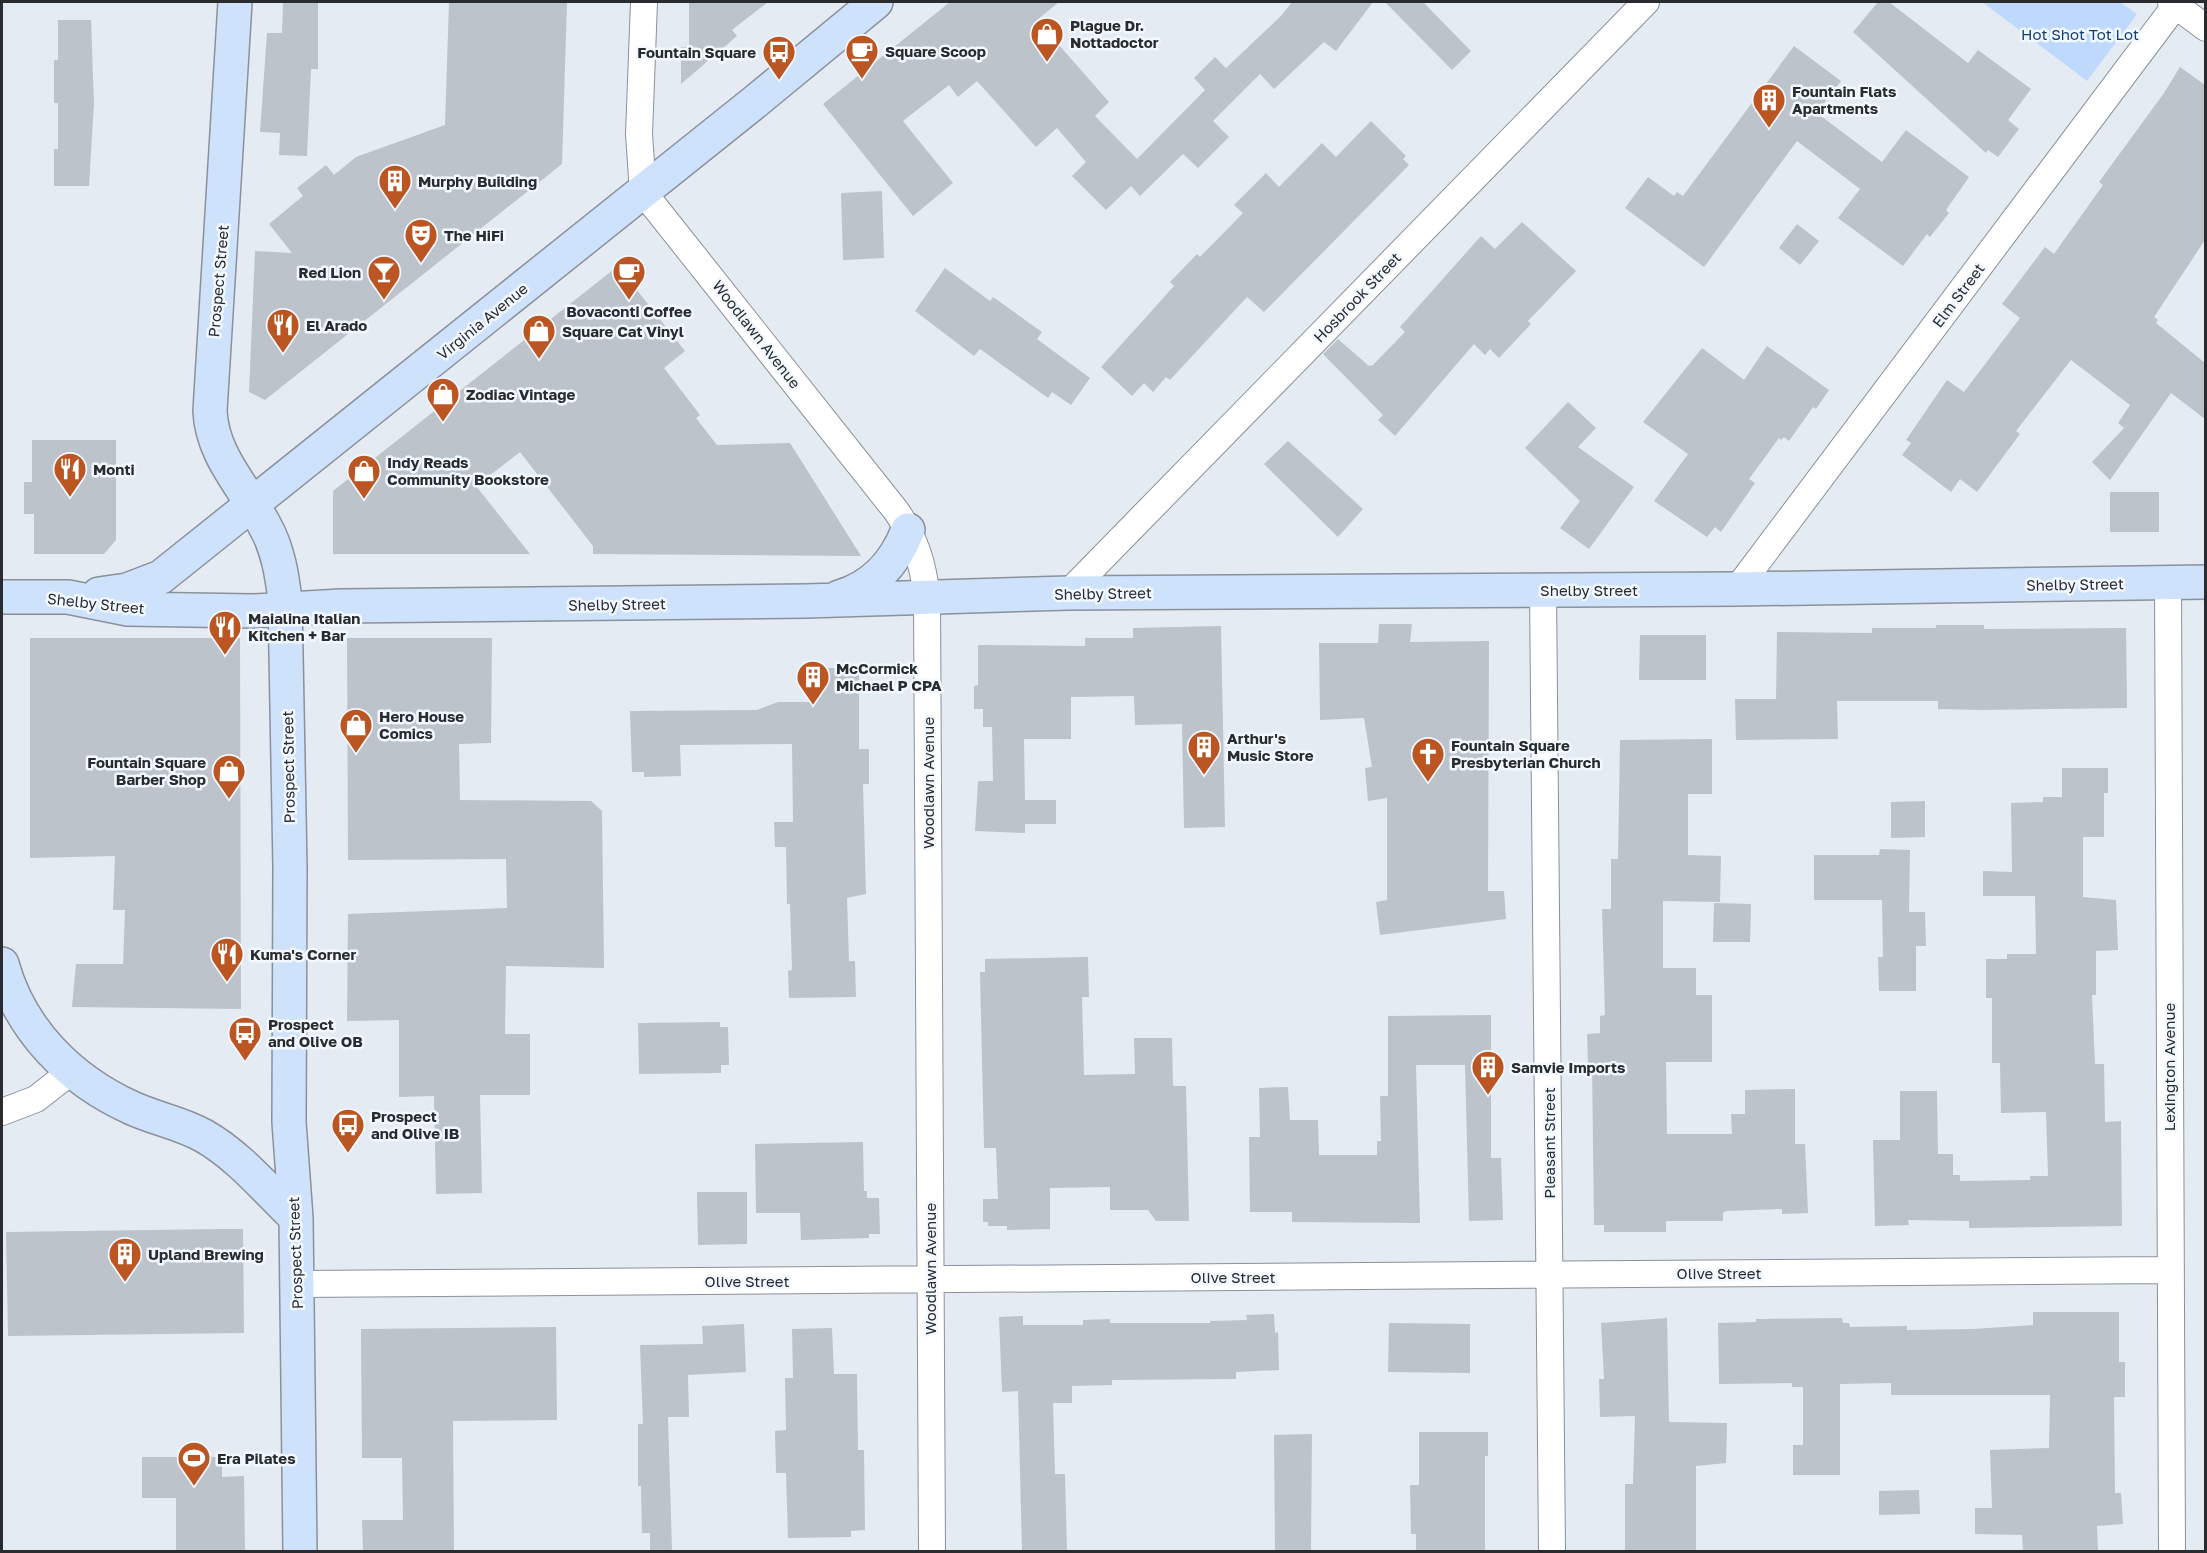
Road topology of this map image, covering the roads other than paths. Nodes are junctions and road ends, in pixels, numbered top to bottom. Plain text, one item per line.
1 (234, 2) edge
2 (644, 2) edge
3 (876, 2) edge
4 (1646, 2) edge
5 (2175, 2) edge
6 (2205, 28) edge
7 (643, 192) junction
8 (252, 504) junction
9 (908, 530) junction
10 (2168, 582) junction
11 (2205, 582) edge
12 (1737, 589) junction
13 (1543, 590) junction
14 (1068, 593) junction
15 (2, 597) edge
16 (68, 597) junction
17 (927, 598) junction
18 (829, 601) junction
19 (285, 611) junction
20 (2, 964) edge
21 (73, 1070) junction
22 (2, 1112) edge
23 (296, 1218) junction
24 (2170, 1270) junction
25 (1550, 1274) junction
26 (930, 1279) junction
27 (297, 1284) junction
28 (300, 1551) edge
29 (932, 1551) edge
30 (1552, 1551) edge
31 (2172, 1551) edge

1 - 8 main road, Prospect Street
2 - 7 street
3 - 7 main road, Virginia Avenue
4 - 14 street, Hosbrook Street
5 - 6 street
5 - 12 street, Elm Street
7 - 8 main road, Virginia Avenue
7 - 9 street, Woodlawn Avenue
8 - 16 main road, Virginia Avenue
8 - 19 main road, Prospect Street
9 - 17 street, Woodlawn Avenue
9 - 18 main road
10 - 11 main road, Shelby Street
10 - 12 main road, Shelby Street
10 - 24 street, Lexington Avenue
12 - 13 main road, Shelby Street
13 - 14 main road, Shelby Street
13 - 25 street, Pleasant Street
14 - 17 main road, Shelby Street
15 - 16 main road, Shelby Street
16 - 19 main road, Shelby Street
17 - 18 main road, Shelby Street
17 - 26 street, Woodlawn Avenue
18 - 19 main road, Shelby Street
19 - 23 main road, Prospect Street
20 - 21 main road
21 - 22 street
21 - 23 main road
23 - 27 main road, Prospect Street
24 - 25 street, Olive Street
24 - 31 street, Lexington Avenue
25 - 26 street, Olive Street
25 - 30 street, Pleasant Street
26 - 27 street, Olive Street
26 - 29 street, Woodlawn Avenue
27 - 28 main road, Prospect Street

